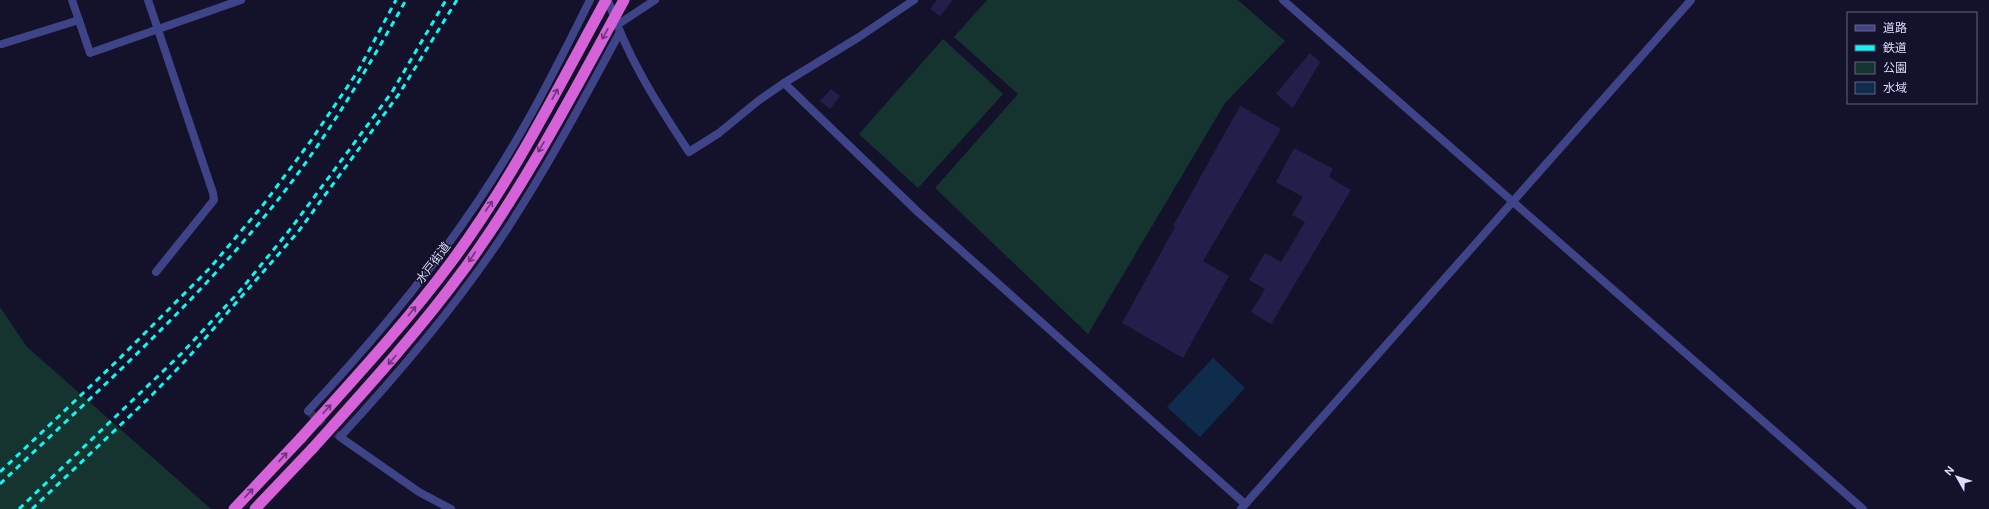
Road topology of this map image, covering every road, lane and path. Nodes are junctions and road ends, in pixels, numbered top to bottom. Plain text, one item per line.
1 (72, 0) edge
2 (148, 0) edge
3 (241, 0) edge
4 (590, 0) edge
5 (607, 0) edge
6 (624, 0) edge
7 (655, 0) edge
8 (914, 0) edge
9 (1283, 0) edge
10 (1691, 0) edge
11 (79, 20) junction
12 (618, 29) junction
13 (157, 30) junction
14 (2, 44) dead end
15 (784, 83) junction
16 (1512, 201) junction
17 (156, 272) dead end
18 (308, 410) dead end
19 (1243, 506) edge
20 (234, 509) edge
21 (255, 509) edge
22 (451, 509) edge
23 (1862, 509) edge

1 - 11 street
2 - 13 street
3 - 13 street
4 - 18 street
5 - 12 street
20 -> 5 highway, 水戸街道, bridge
6 -> 21 highway, bridge
7 - 12 street
8 - 15 street
9 - 16 street
10 - 16 street
11 - 13 street
11 - 14 street
12 - 15 street
12 - 22 street
13 - 17 street
15 - 19 street
16 - 19 street
16 - 23 street

